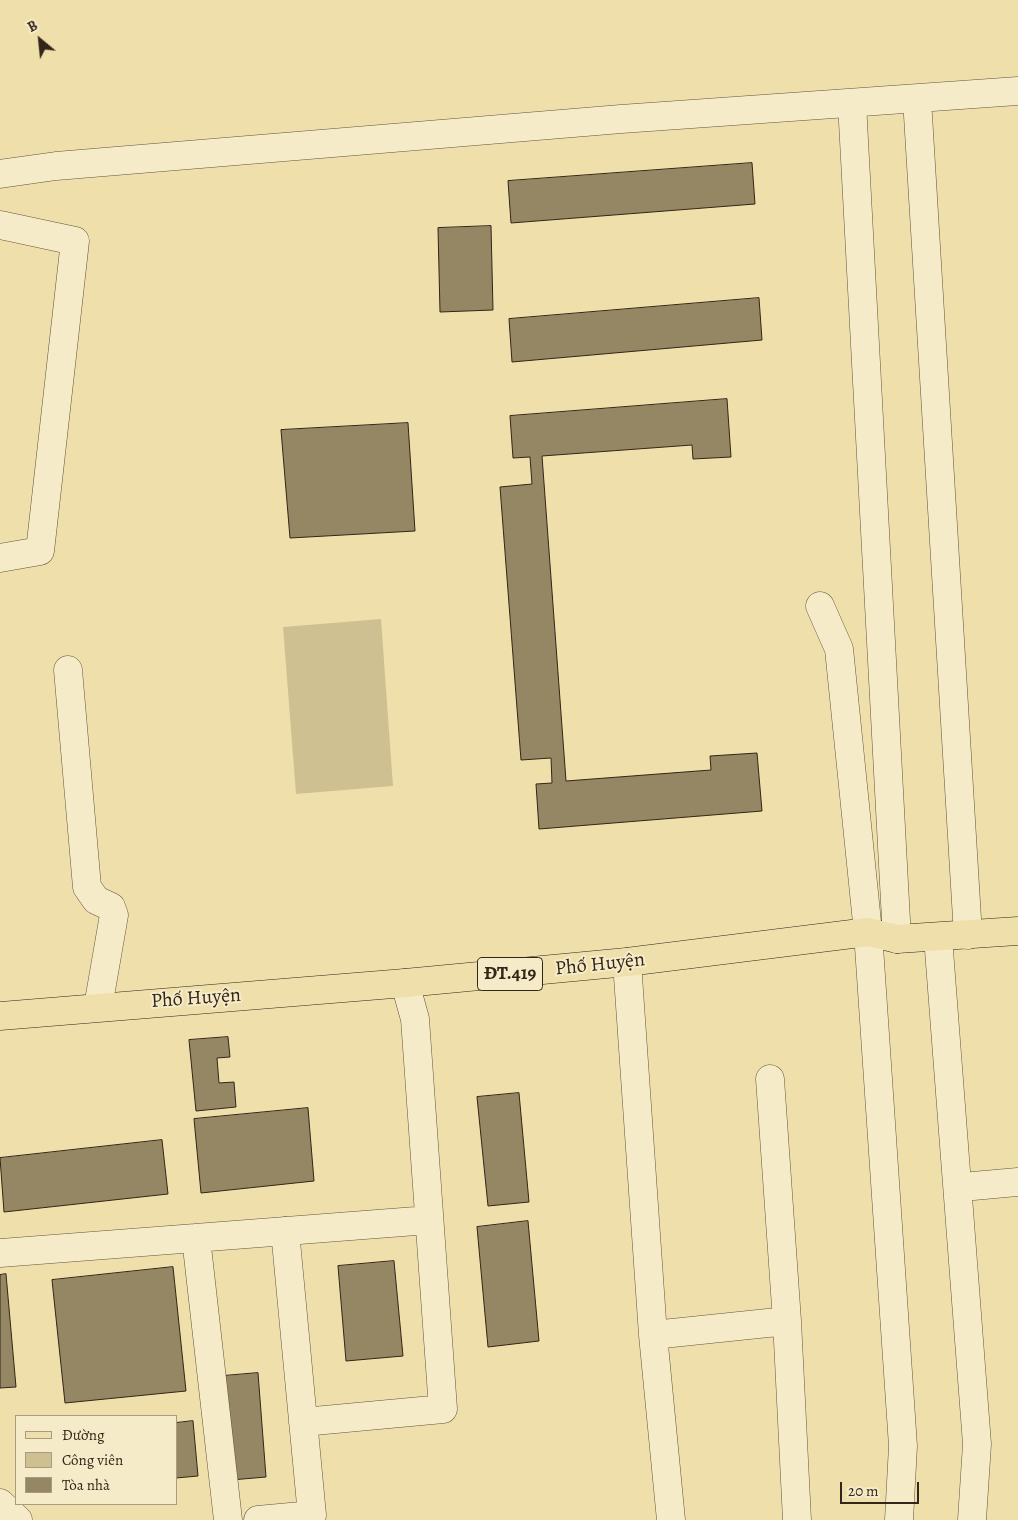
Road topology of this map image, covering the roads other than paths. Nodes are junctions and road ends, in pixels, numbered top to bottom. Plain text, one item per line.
1 (1018, 91) edge
2 (917, 98) junction
3 (852, 103) junction
4 (0, 174) edge
5 (0, 225) edge
6 (0, 558) edge
7 (820, 606) dead end
8 (68, 670) dead end
9 (1018, 931) edge
10 (868, 932) junction
11 (968, 935) junction
12 (938, 936) junction
13 (897, 939) junction
14 (627, 962) junction
15 (406, 984) junction
16 (98, 1007) junction
17 (0, 1016) edge
18 (770, 1079) dead end
19 (1018, 1182) edge
20 (973, 1186) dead end
21 (429, 1220) junction
22 (285, 1231) junction
23 (196, 1238) junction
24 (0, 1253) edge
25 (787, 1321) junction
26 (653, 1335) junction
27 (303, 1422) junction
28 (0, 1503) edge
29 (18, 1520) edge
30 (228, 1520) edge
31 (258, 1520) edge
32 (671, 1520) edge
33 (797, 1520) edge
34 (899, 1520) edge
35 (972, 1520) edge

1 - 2 street
2 - 3 street
2 - 11 street
3 - 4 street
3 - 13 street
5 - 6 street
7 - 10 street
8 - 16 street
9 - 11 main road, Phố Huyện / ĐT.419
10 - 13 main road, Phố Huyện / ĐT.419
10 - 14 main road, Phố Huyện / ĐT.419
10 - 34 street
11 - 12 main road, Phố Huyện / ĐT.419
12 - 13 main road, Phố Huyện / ĐT.419
12 - 35 street
14 - 15 main road, Phố Huyện / ĐT.419
14 - 26 street
15 - 16 main road, Phố Huyện / ĐT.419
15 - 21 street
16 - 17 main road, Phố Huyện / ĐT.419
18 - 25 street
19 - 20 street
21 - 22 street
21 - 27 street
22 - 23 street
22 - 27 street
23 - 24 street
23 - 30 street
25 - 26 street
25 - 33 street
26 - 32 street
27 - 31 street
28 - 29 street

